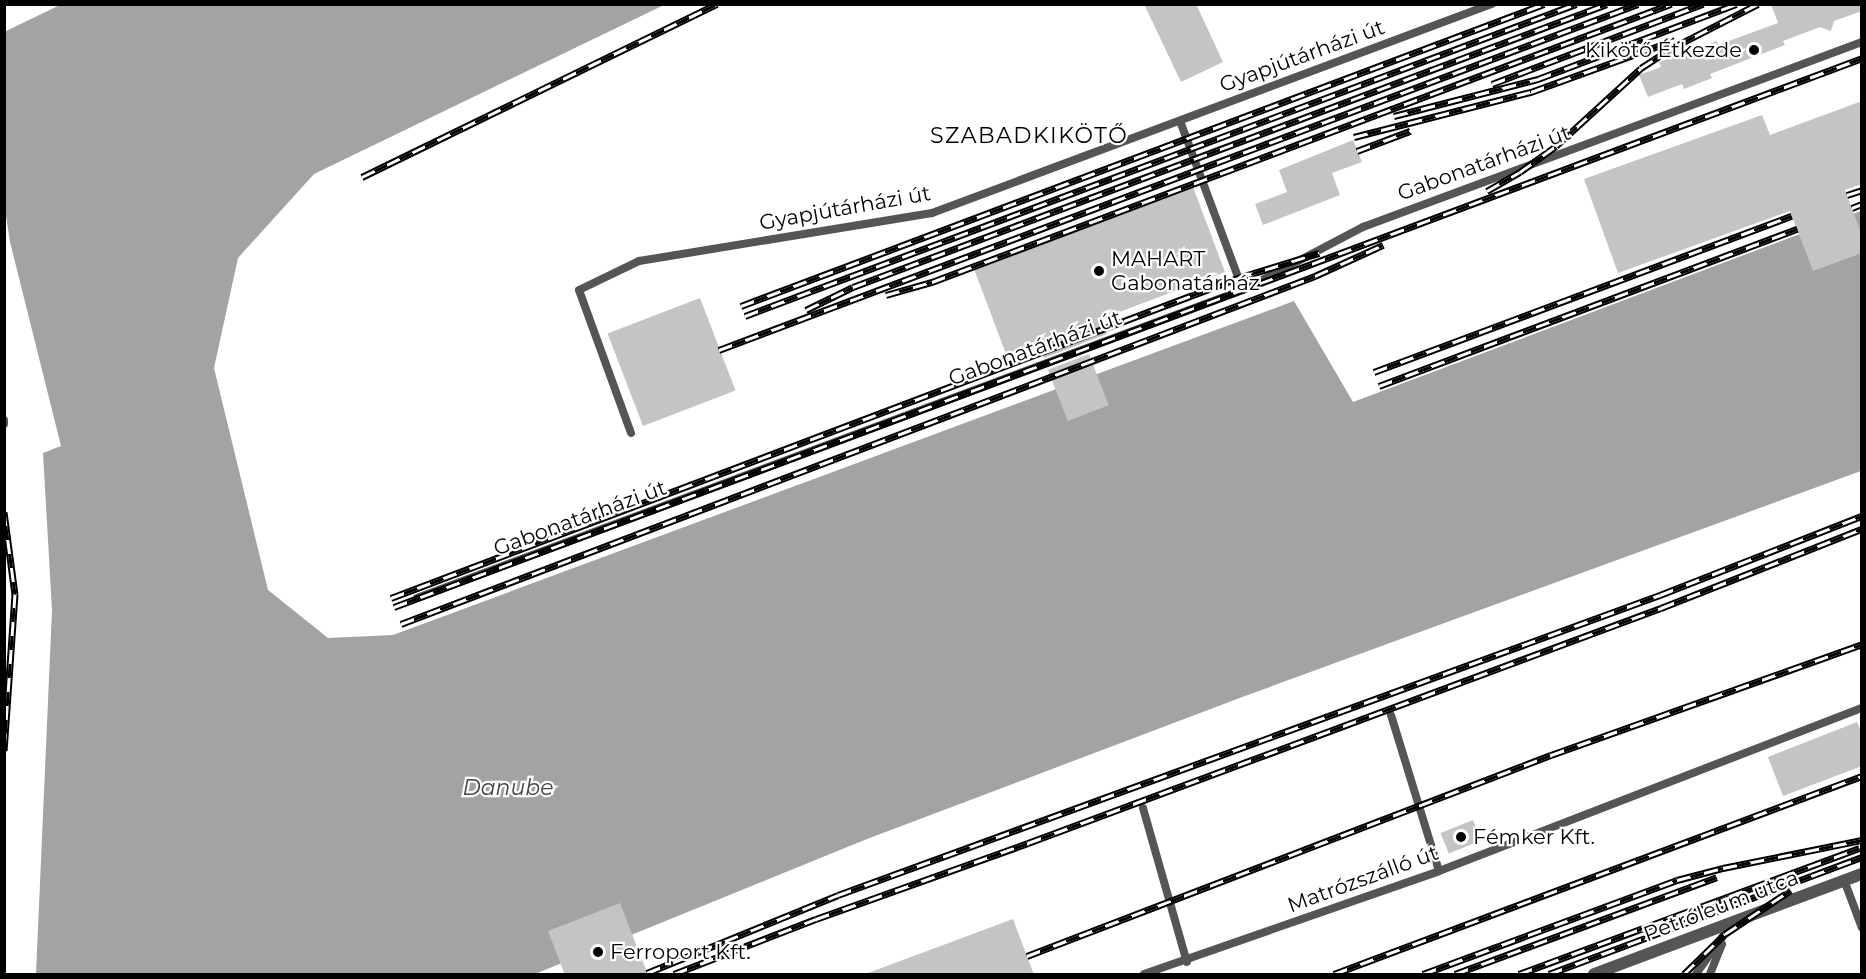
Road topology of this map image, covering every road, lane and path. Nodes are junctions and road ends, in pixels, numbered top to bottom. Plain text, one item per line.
1 (1492, 4) edge
2 (1862, 42) edge
3 (1180, 121) junction
4 (1243, 290) junction
5 (631, 433) dead end
6 (417, 598) dead end
7 (1862, 708) edge
8 (1391, 715) dead end
9 (1143, 808) dead end
10 (1438, 871) junction
11 (1862, 873) edge
12 (1844, 880) junction
13 (1733, 922) junction
14 (1862, 928) edge
15 (1725, 934) junction
16 (1187, 962) junction
17 (1144, 975) edge
18 (1594, 975) edge
19 (1696, 975) edge
20 (1710, 975) edge

1 - 3 lane, Gyapjútárházi út
2 - 4 lane, Gabonatárházi út
3 - 4 lane
3 - 5 lane, Gyapjútárházi út
4 - 6 lane, Gabonatárházi út
7 - 10 lane, Matrózszálló út
8 - 10 lane
9 - 16 lane
10 - 16 lane, Matrózszálló út
11 - 12 street, Petróleum utca
12 - 13 street, Petróleum utca
12 - 14 lane
13 - 15 lane
13 - 18 street, Petróleum utca
15 - 19 lane
15 - 20 lane
16 - 17 lane, Matrózszálló út

